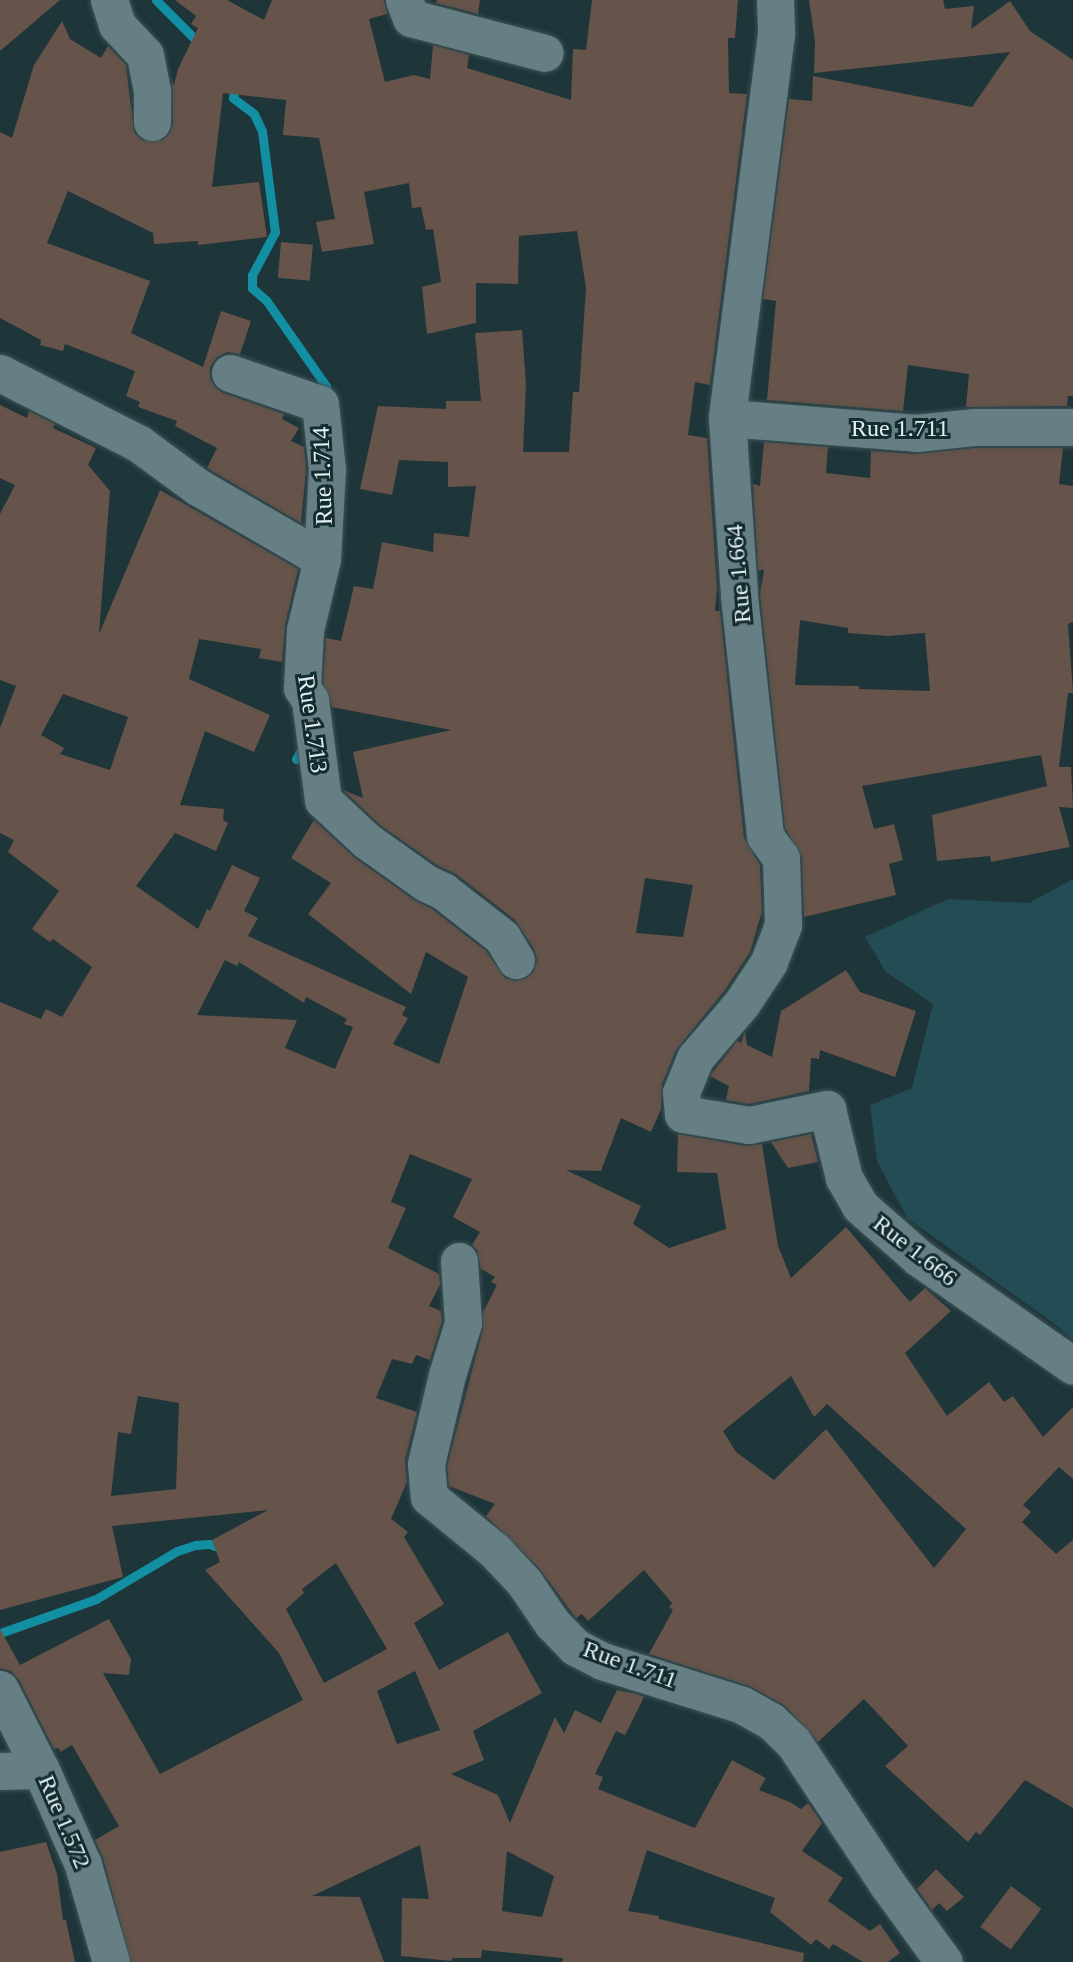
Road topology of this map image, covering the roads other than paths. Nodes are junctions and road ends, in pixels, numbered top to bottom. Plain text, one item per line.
1 (109, 0) edge
2 (404, 0) edge
3 (775, 0) edge
4 (545, 53) dead end
5 (152, 122) dead end
6 (0, 373) edge
7 (230, 373) dead end
8 (727, 418) junction
9 (1073, 426) edge
10 (323, 559) junction
11 (516, 960) dead end
12 (683, 1114) joint
13 (458, 1261) dead end
14 (1073, 1366) edge
15 (0, 1689) edge
16 (41, 1770) junction
17 (0, 1771) edge
18 (929, 1954) edge
19 (110, 1962) edge

1 - 5 street
2 - 4 street
3 - 8 street, Rue 1.664
6 - 10 street
7 - 10 street, Rue 1.714
8 - 9 street, Rue 1.711
8 - 12 street, Rue 1.664
10 - 11 street, Rue 1.713
12 - 14 street, Rue 1.666
13 - 18 street, Rue 1.711
15 - 16 street, Rue 1.572
16 - 17 street
16 - 19 street, Rue 1.572

